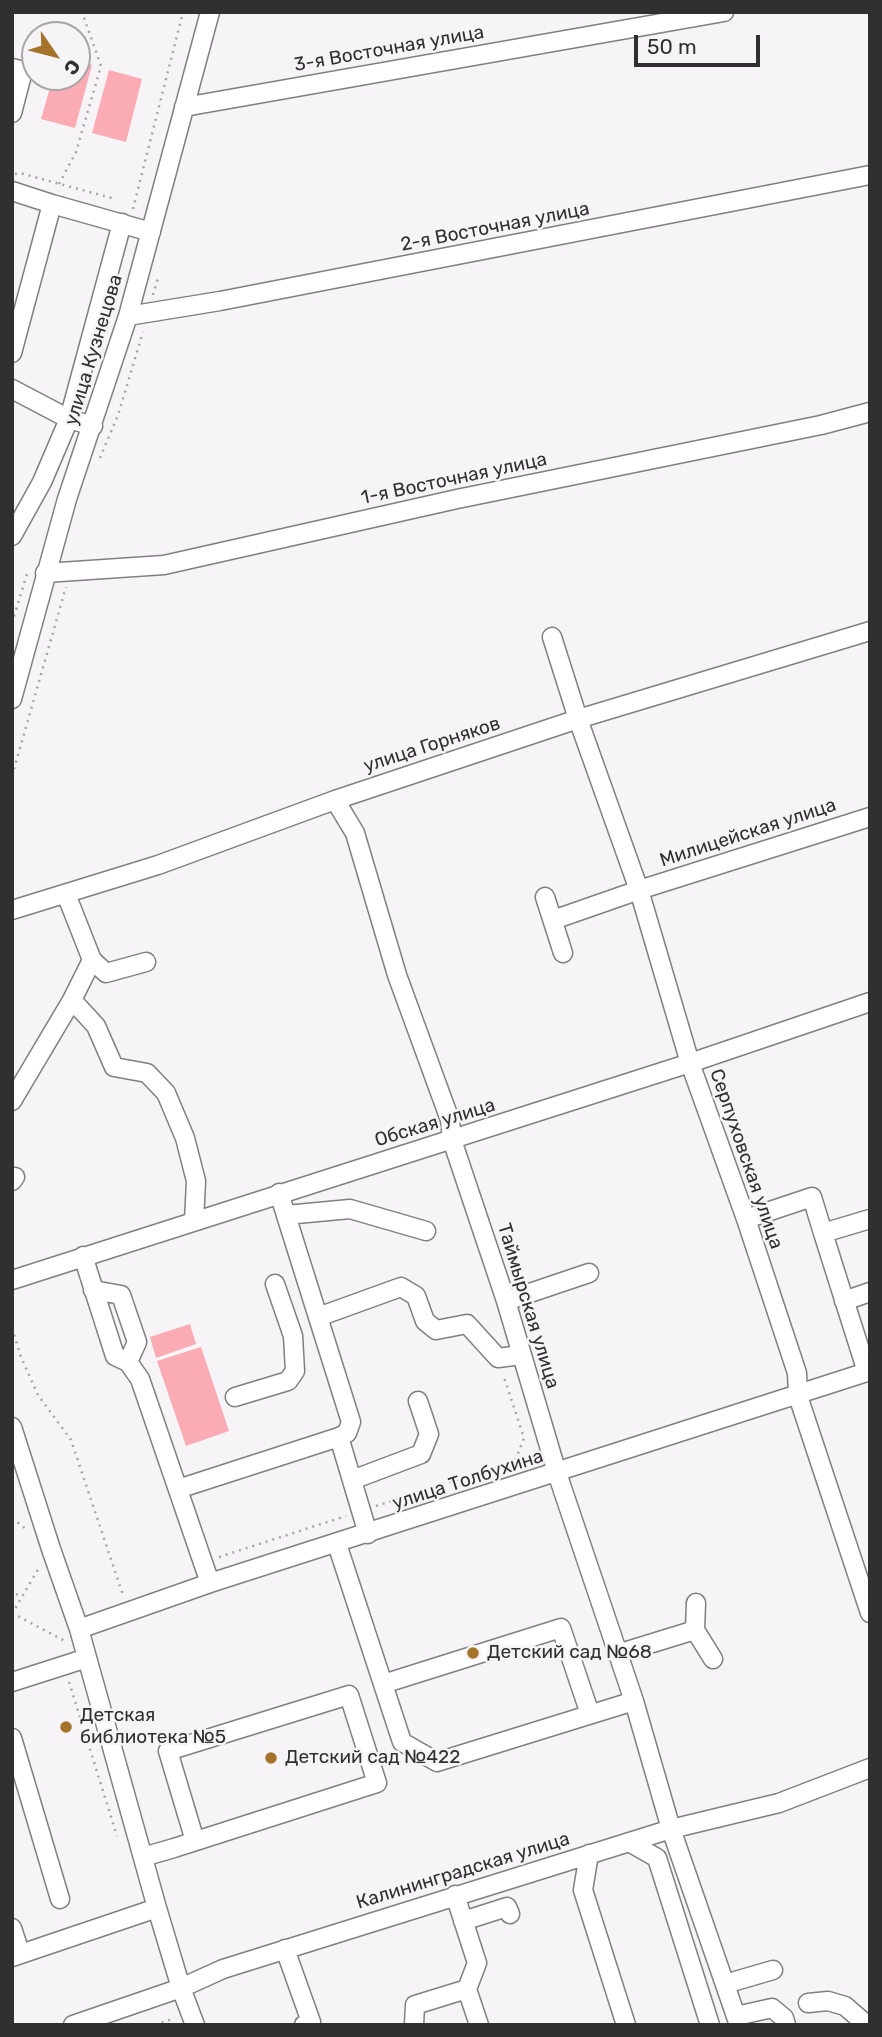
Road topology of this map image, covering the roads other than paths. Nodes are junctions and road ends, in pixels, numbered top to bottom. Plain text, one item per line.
1 (210, 12) edge
2 (724, 12) edge
3 (12, 68) edge
4 (184, 107) junction
5 (12, 113) edge
6 (870, 175) edge
7 (12, 191) edge
8 (52, 204) junction
9 (126, 224) junction
10 (150, 232) junction
11 (128, 316) junction
12 (12, 352) edge
13 (12, 388) edge
14 (870, 412) edge
15 (69, 419) junction
16 (93, 426) junction
17 (12, 536) edge
18 (45, 573) junction
19 (870, 631) edge
20 (552, 637) dead end
21 (19, 642) edge
22 (12, 699) edge
23 (578, 719) junction
24 (335, 800) junction
25 (870, 817) edge
26 (639, 890) junction
27 (66, 894) junction
28 (545, 897) dead end
29 (12, 910) edge
30 (553, 920) junction
31 (564, 953) dead end
32 (92, 960) junction
33 (146, 962) dead end
34 (72, 1000) junction
35 (870, 1002) edge
36 (690, 1063) junction
37 (12, 1101) edge
38 (452, 1140) junction
39 (279, 1193) junction
40 (286, 1215) junction
41 (746, 1219) junction
42 (870, 1219) edge
43 (194, 1221) junction
44 (426, 1231) dead end
45 (823, 1233) junction
46 (83, 1256) junction
47 (589, 1273) dead end
48 (12, 1280) edge
49 (275, 1283) dead end
50 (93, 1290) junction
51 (870, 1292) edge
52 (506, 1301) junction
53 (844, 1301) junction
54 (319, 1322) junction
55 (293, 1336) junction
56 (521, 1355) junction
57 (128, 1362) junction
58 (869, 1372) edge
59 (798, 1396) junction
60 (234, 1398) dead end
61 (418, 1401) dead end
62 (12, 1427) edge
63 (339, 1437) junction
64 (557, 1473) junction
65 (352, 1480) junction
66 (178, 1489) junction
67 (368, 1534) junction
68 (337, 1544) junction
69 (864, 1574) edge
70 (210, 1583) junction
71 (696, 1604) dead end
72 (870, 1613) edge
73 (695, 1630) junction
74 (74, 1636) junction
75 (617, 1654) junction
76 (87, 1658) junction
77 (713, 1659) dead end
78 (12, 1682) edge
79 (383, 1684) junction
80 (634, 1700) junction
81 (590, 1714) junction
82 (12, 1738) edge
83 (870, 1769) edge
84 (671, 1829) junction
85 (195, 1841) junction
86 (629, 1842) junction
87 (589, 1854) junction
88 (143, 1857) junction
89 (455, 1895) junction
90 (60, 1899) dead end
91 (158, 1908) junction
92 (510, 1914) dead end
93 (464, 1921) junction
94 (12, 1928) edge
95 (285, 1950) junction
96 (16, 1955) edge
97 (773, 1970) dead end
98 (725, 1984) junction
99 (181, 1988) junction
100 (467, 1989) junction
101 (808, 2003) dead end
102 (738, 2020) edge
103 (73, 2025) edge
104 (195, 2025) edge
105 (304, 2025) edge
106 (414, 2025) edge
107 (479, 2025) edge
108 (626, 2025) edge
109 (710, 2025) edge
110 (786, 2025) edge
111 (867, 2025) edge

1 - 4 street, улица Кузнецова
2 - 4 street, 3-я Восточная улица
3 - 5 street
4 - 10 street, улица Кузнецова
6 - 11 street, 2-я Восточная улица
7 - 8 street
8 - 9 street
8 - 12 street
9 - 10 street
9 - 15 street
10 - 11 street, улица Кузнецова
11 - 16 street, улица Кузнецова
13 - 15 street
14 - 18 street, 1-я Восточная улица
15 - 16 street
15 - 17 street
16 - 18 street, улица Кузнецова
18 - 21 street, улица Кузнецова
19 - 23 street, улица Горняков
20 - 23 street, Серпуховская улица
21 - 22 street, улица Кузнецова
23 - 24 street, улица Горняков
23 - 26 street, Серпуховская улица
24 - 27 street, улица Горняков
24 - 38 street, Таймырская улица
25 - 26 street, Милицейская улица
26 - 30 street, Милицейская улица
26 - 36 street, Серпуховская улица
27 - 29 street, улица Горняков
27 - 32 street
28 - 30 street
30 - 31 street
32 - 33 street
32 - 34 street
34 - 37 street
34 - 43 street
35 - 36 street, Обская улица
36 - 38 street, Обская улица
36 - 41 street, Серпуховская улица
38 - 39 street, Обская улица
38 - 52 street, Таймырская улица
39 - 40 street
39 - 43 street, Обская улица
40 - 44 street
40 - 54 street
41 - 45 street
41 - 59 street, Серпуховская улица
42 - 45 street
43 - 46 street, Обская улица
45 - 53 street
46 - 48 street, Обская улица
46 - 50 street
47 - 52 street
49 - 55 street
50 - 57 street
50 - 57 street
51 - 53 street
52 - 56 street, Таймырская улица
53 - 58 street
54 - 55 street
54 - 56 street
54 - 63 street
55 - 60 street
56 - 64 street, Таймырская улица
57 - 66 street
58 - 59 street, улица Толбухина
59 - 64 street, улица Толбухина
59 - 69 street, Серпуховская улица
61 - 65 street
62 - 74 street
63 - 65 street
63 - 66 street
64 - 67 street, улица Толбухина
64 - 75 street, Таймырская улица
65 - 67 street
66 - 70 street
67 - 68 street, улица Толбухина
68 - 70 street, улица Толбухина
68 - 79 street
69 - 72 street, Серпуховская улица
70 - 74 street, улица Толбухина
71 - 73 street
73 - 75 street
73 - 77 street
74 - 76 street
75 - 80 street, Таймырская улица
76 - 78 street
76 - 88 street
79 - 81 street
79 - 81 street
80 - 81 street
80 - 84 street, Таймырская улица
82 - 90 street
83 - 84 street, Калининградская улица
84 - 86 street, Калининградская улица
84 - 98 street, Таймырская улица
85 - 85 street
85 - 88 street
86 - 87 street, Калининградская улица
86 - 109 street
87 - 89 street, Калининградская улица
87 - 108 street
88 - 91 street
89 - 93 street
89 - 95 street, Калининградская улица
91 - 96 street
91 - 99 street
92 - 93 street
93 - 100 street
94 - 96 street
95 - 99 street, Калининградская улица
95 - 105 street
97 - 98 street
98 - 102 street, Таймырская улица
99 - 103 street, Калининградская улица
99 - 104 street
100 - 106 street
100 - 107 street
101 - 111 street
102 - 110 street

